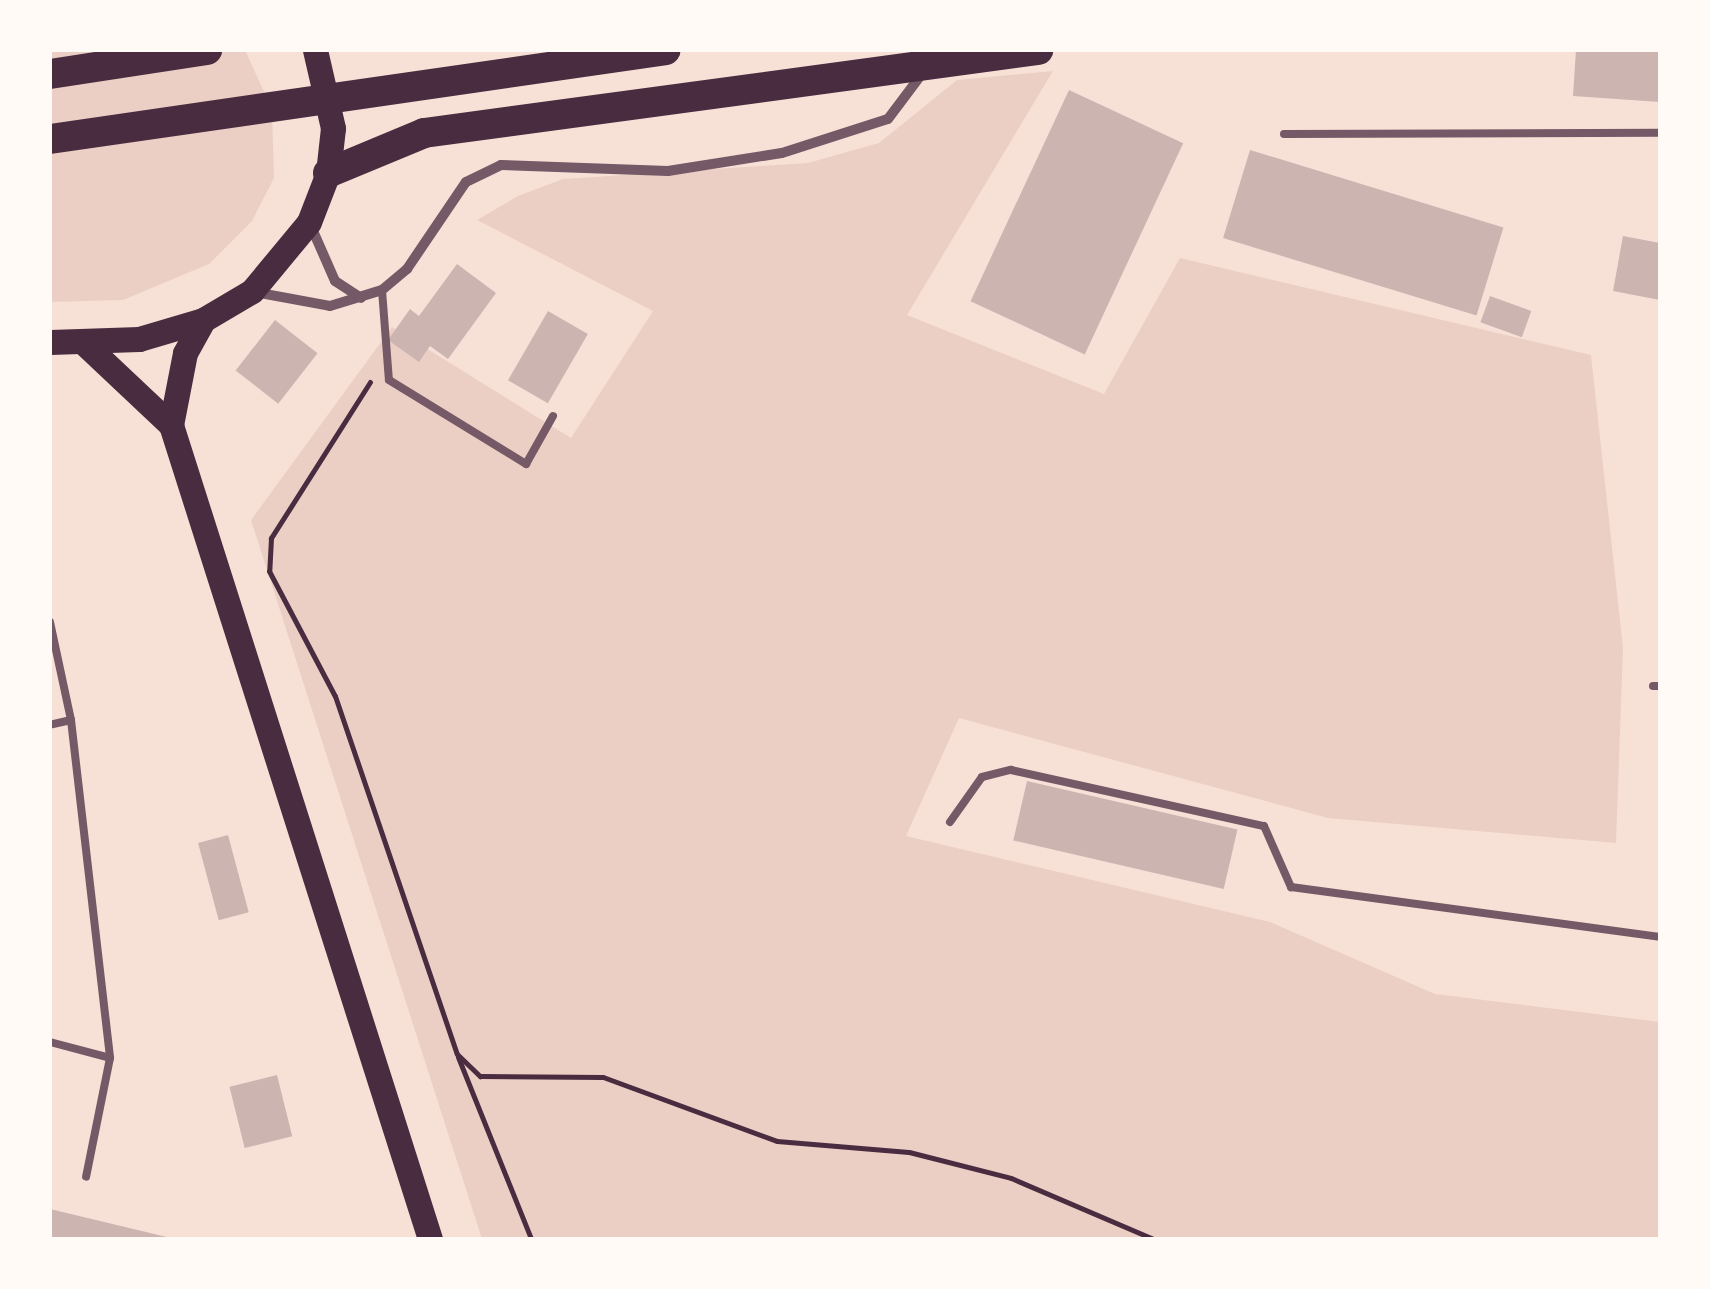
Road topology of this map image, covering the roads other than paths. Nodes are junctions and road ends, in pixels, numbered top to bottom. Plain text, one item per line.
1 (208, 50) edge
2 (315, 50) edge
3 (666, 50) edge
4 (940, 50) edge
5 (1038, 50) edge
6 (50, 74) edge
7 (1660, 133) edge
8 (1284, 134) dead end
9 (50, 139) edge
10 (328, 173) junction
11 (310, 222) junction
12 (382, 290) junction
13 (252, 291) junction
14 (361, 298) junction
15 (203, 320) junction
16 (50, 342) edge
17 (86, 345) junction
18 (553, 416) dead end
19 (171, 424) junction
20 (50, 622) edge
21 (71, 720) junction
22 (50, 725) edge
23 (950, 822) dead end
24 (1660, 937) edge
25 (50, 1042) edge
26 (110, 1058) junction
27 (86, 1177) dead end
28 (430, 1239) edge

1 - 6 highway
2 - 10 main road
3 - 9 highway
4 - 12 street
5 - 10 highway
7 - 8 lane
10 - 11 main road
11 - 13 main road
11 - 14 street
12 - 14 street
12 - 18 lane
13 - 14 street
13 - 15 main road
15 - 17 main road
15 - 19 main road
16 - 17 main road
17 - 19 main road
19 - 28 main road
20 - 21 lane
21 - 22 lane
21 - 26 lane
23 - 24 lane
25 - 26 lane
26 - 27 lane

